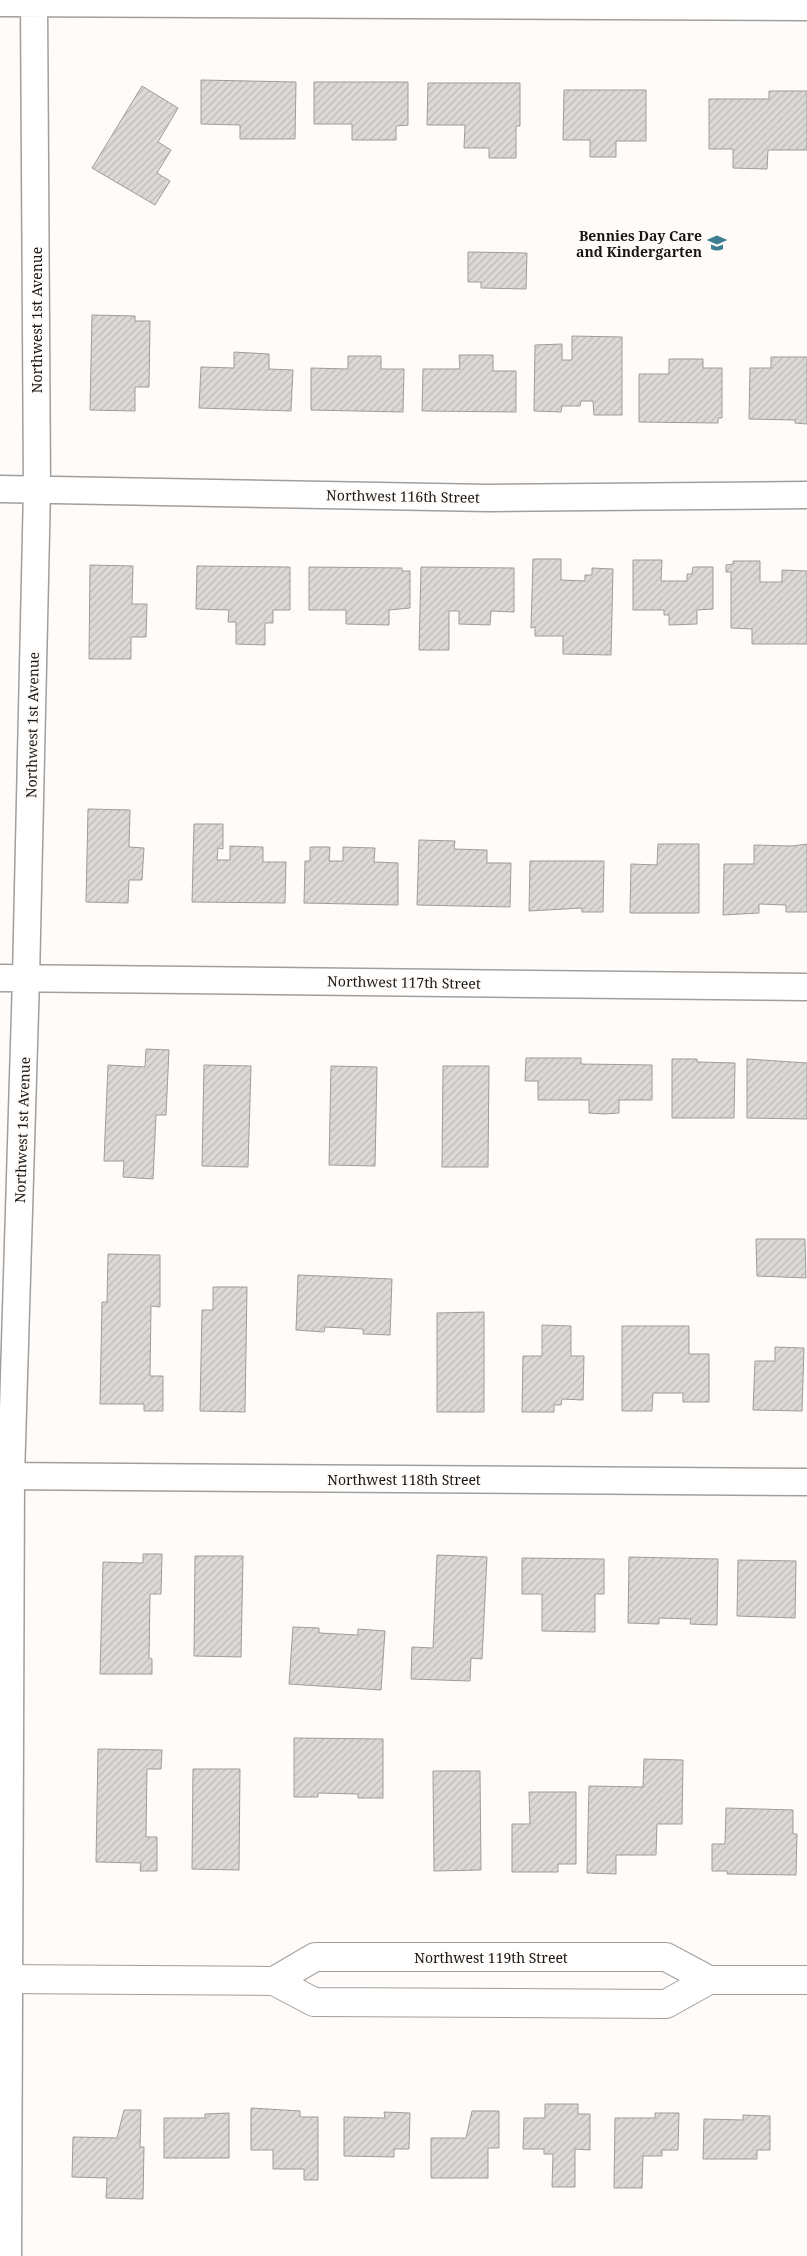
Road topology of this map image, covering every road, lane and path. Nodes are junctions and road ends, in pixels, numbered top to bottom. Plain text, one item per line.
1 (0, 3) edge
2 (34, 4) junction
3 (807, 6) edge
4 (0, 489) edge
5 (37, 490) junction
6 (807, 495) edge
7 (0, 978) edge
8 (26, 978) junction
9 (807, 987) edge
10 (6, 1476) edge
11 (807, 1482) edge
12 (4, 1979) edge
13 (709, 1980) junction
14 (807, 1980) edge
15 (274, 1981) junction
16 (8, 2256) edge

1 - 2 street
2 - 3 street
2 - 5 street, Northwest 1st Avenue
4 - 5 street, Northwest 116th Street
5 - 6 street, Northwest 116th Street
5 - 8 street, Northwest 1st Avenue
7 - 8 street, Northwest 117th Street
8 - 9 street, Northwest 117th Street
8 - 10 street, Northwest 1st Avenue
10 - 11 street, Northwest 118th Street
10 - 12 street, Northwest 1st Avenue
12 - 15 main road, Northwest 119th Street
12 - 16 street, Northwest 1st Avenue
13 - 14 main road, Northwest 119th Street
13 - 15 main road, Northwest 119th Street
13 - 15 main road, Northwest 119th Street

